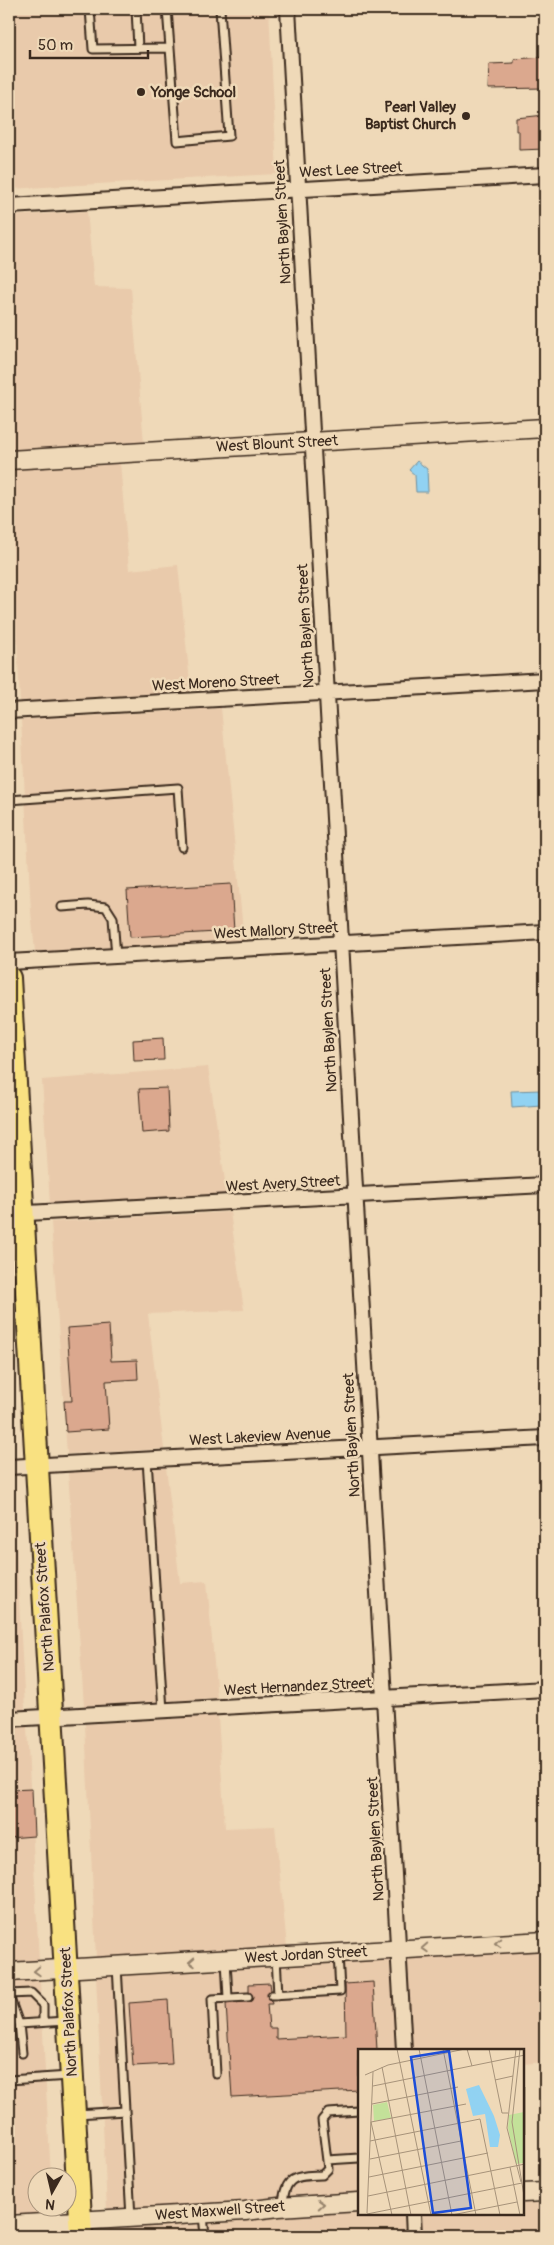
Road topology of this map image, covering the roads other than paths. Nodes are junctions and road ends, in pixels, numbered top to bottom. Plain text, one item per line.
1 (90, 9) edge
2 (136, 9) edge
3 (167, 9) edge
4 (220, 9) edge
5 (288, 9) edge
6 (138, 48) junction
7 (170, 48) junction
8 (545, 175) edge
9 (298, 188) junction
10 (9, 206) edge
11 (545, 428) edge
12 (312, 442) junction
13 (9, 460) edge
14 (545, 680) edge
15 (326, 693) junction
16 (9, 711) edge
17 (9, 800) edge
18 (182, 847) dead end
19 (62, 907) dead end
20 (545, 932) edge
21 (340, 944) junction
22 (116, 956) junction
23 (9, 962) edge
24 (9, 978) edge
25 (545, 1185) edge
26 (355, 1196) junction
27 (15, 1214) edge
28 (18, 1316) edge
29 (545, 1438) edge
30 (369, 1447) junction
31 (147, 1459) junction
32 (36, 1465) junction
33 (9, 1467) edge
34 (545, 1689) edge
35 (384, 1698) junction
36 (162, 1710) junction
37 (52, 1717) junction
38 (9, 1719) edge
39 (545, 1941) edge
40 (398, 1949) junction
41 (338, 1953) junction
42 (276, 1957) junction
43 (226, 1960) junction
44 (117, 1966) junction
45 (66, 1969) junction
46 (9, 1972) edge
47 (9, 1995) edge
48 (248, 1996) dead end
49 (228, 1998) junction
50 (69, 2021) junction
51 (43, 2022) junction
52 (19, 2024) junction
53 (404, 2049) edge
54 (22, 2054) dead end
55 (216, 2074) dead end
56 (72, 2076) junction
57 (9, 2080) edge
58 (358, 2111) edge
59 (125, 2112) junction
60 (74, 2115) junction
61 (358, 2158) edge
62 (327, 2160) junction
63 (545, 2192) edge
64 (524, 2193) edge
65 (358, 2202) edge
66 (283, 2206) junction
67 (203, 2214) junction
68 (413, 2215) edge
69 (131, 2218) junction
70 (9, 2224) edge
71 (81, 2228) edge
72 (205, 2236) edge
73 (414, 2236) edge

1 - 6 lane
2 - 6 lane
3 - 7 lane
4 - 7 lane
5 - 9 street, North Baylen Street
6 - 7 lane
8 - 9 street, West Lee Street
9 - 10 street, West Lee Street
9 - 12 street, North Baylen Street
11 - 12 street, West Blount Street
12 - 13 street, West Blount Street
12 - 15 street, North Baylen Street
14 - 15 street, West Moreno Street
15 - 16 street, West Moreno Street
15 - 21 street, North Baylen Street
17 - 18 lane
19 - 22 lane
20 - 21 street, West Mallory Street
21 - 22 street, West Mallory Street
21 - 26 street, North Baylen Street
22 - 23 street, West Mallory Street
24 - 27 main road, North Palafox Street
25 - 26 street, West Avery Street
26 - 27 street, West Avery Street
26 - 30 street, North Baylen Street
27 - 28 main road, North Palafox Street
28 - 32 main road, North Palafox Street
29 - 30 street, West Lakeview Avenue
30 - 31 street, West Lakeview Avenue
30 - 35 street, North Baylen Street
31 - 32 street, West Lakeview Avenue
31 - 36 lane
32 - 33 street, West Lakeview Avenue
32 - 37 main road, North Palafox Street
34 - 35 street, West Hernandez Street
35 - 36 street, West Hernandez Street
35 - 40 street, North Baylen Street
36 - 37 street, West Hernandez Street
37 - 38 street, West Hernandez Street
37 - 45 main road, North Palafox Street
39 -> 40 street, West Jordan Street
40 - 41 street, West Jordan Street
40 - 53 street, North Baylen Street
41 - 42 street, West Jordan Street
41 - 42 lane
42 - 43 street, West Jordan Street
43 -> 44 street, West Jordan Street
43 - 49 lane
44 - 45 street, West Jordan Street
44 - 59 lane
45 -> 46 street, West Jordan Street
45 - 50 main road, North Palafox Street
47 - 51 lane
47 - 52 lane
48 - 49 lane
49 - 55 lane
50 - 51 lane
50 - 56 main road, North Palafox Street
51 - 52 lane
52 - 54 lane
56 - 57 lane
56 - 60 main road, North Palafox Street
58 - 62 lane
59 - 60 lane
59 - 69 lane
60 - 71 main road, North Palafox Street
61 - 62 lane
62 - 66 lane
63 - 64 street
66 -> 65 street, West Maxwell Street
66 - 67 street, West Maxwell Street
67 - 69 street, West Maxwell Street
67 - 72 lane
68 - 73 street
69 - 71 street, West Maxwell Street
70 - 71 street, West Maxwell Street

